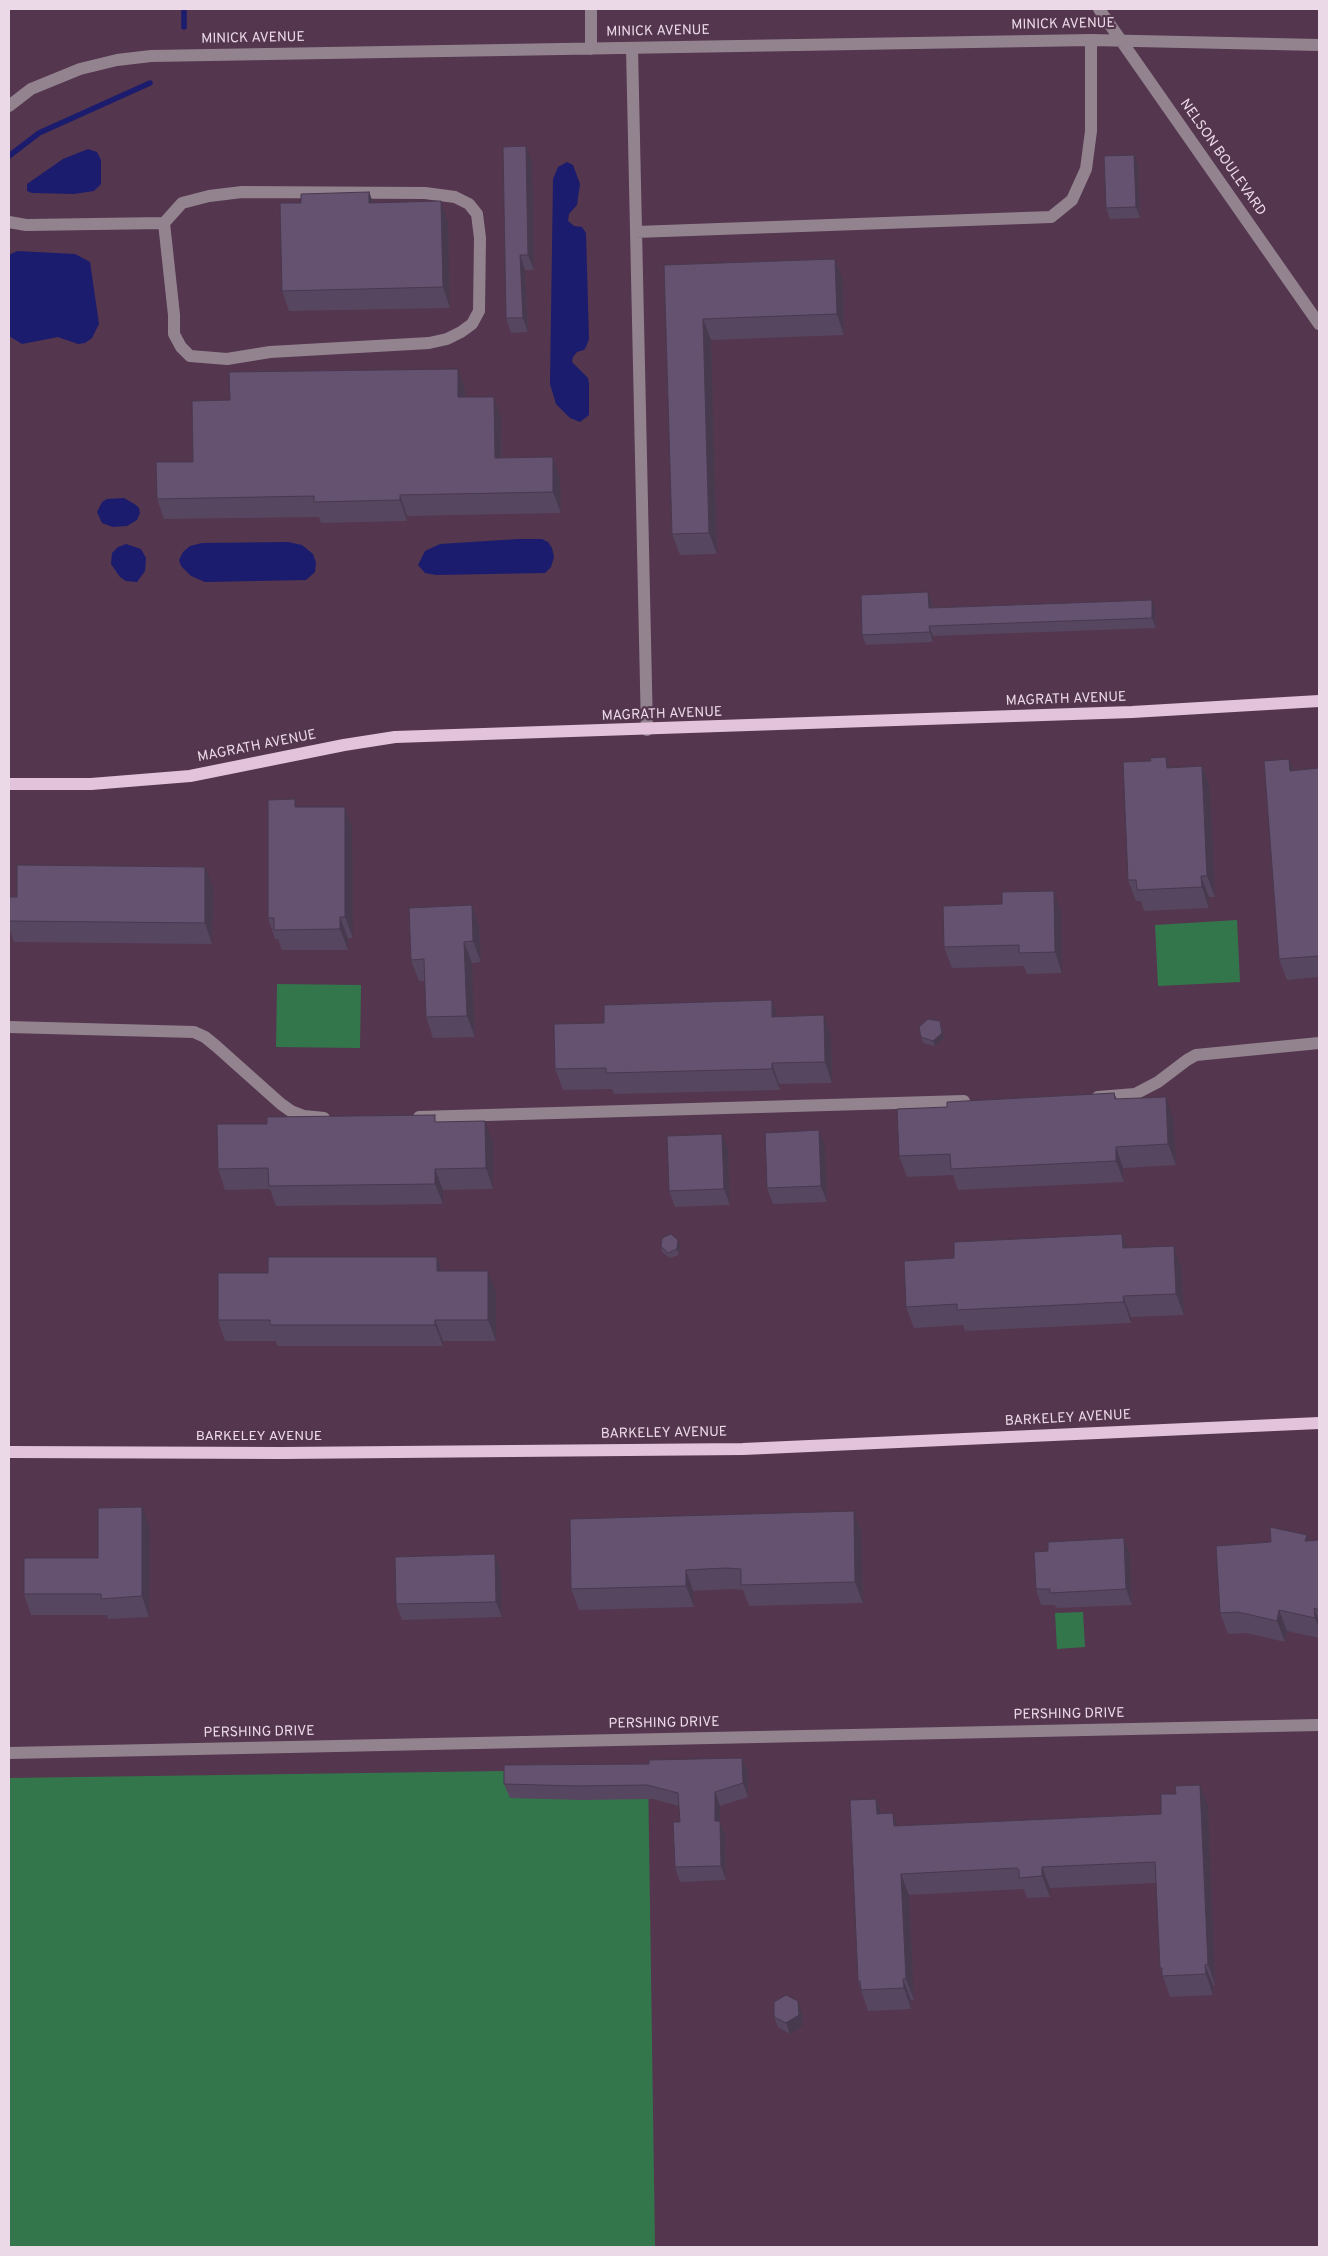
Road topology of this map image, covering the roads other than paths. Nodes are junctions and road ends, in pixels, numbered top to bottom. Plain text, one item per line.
1 (591, 9) edge
2 (1099, 9) edge
3 (1091, 40) junction
4 (1121, 40) junction
5 (1319, 45) edge
6 (591, 48) junction
7 (632, 48) junction
8 (9, 106) edge
9 (9, 222) edge
10 (164, 223) junction
11 (636, 232) junction
12 (1319, 324) edge
13 (1319, 702) edge
14 (647, 730) junction
15 (9, 784) edge
16 (9, 1027) edge
17 (1319, 1043) edge
18 (1083, 1097) edge
19 (974, 1101) edge
20 (406, 1117) edge
21 (336, 1118) edge
22 (1319, 1423) edge
23 (9, 1452) edge
24 (1319, 1725) edge
25 (9, 1752) edge

1 - 6 street
2 - 4 street, NELSON BOULEVARD
3 - 4 street, MINICK AVENUE
3 - 7 street, MINICK AVENUE
3 - 11 street
4 - 5 street, MINICK AVENUE
4 - 12 street, NELSON BOULEVARD
6 - 7 street, MINICK AVENUE
6 - 8 street, MINICK AVENUE
7 - 11 street
9 - 10 street
10 - 10 street
11 - 14 street
13 - 14 main road, MAGRATH AVENUE
14 - 15 main road, MAGRATH AVENUE
16 - 21 street
17 - 18 street
19 - 20 street
22 - 23 main road, BARKELEY AVENUE
24 - 25 street, PERSHING DRIVE

